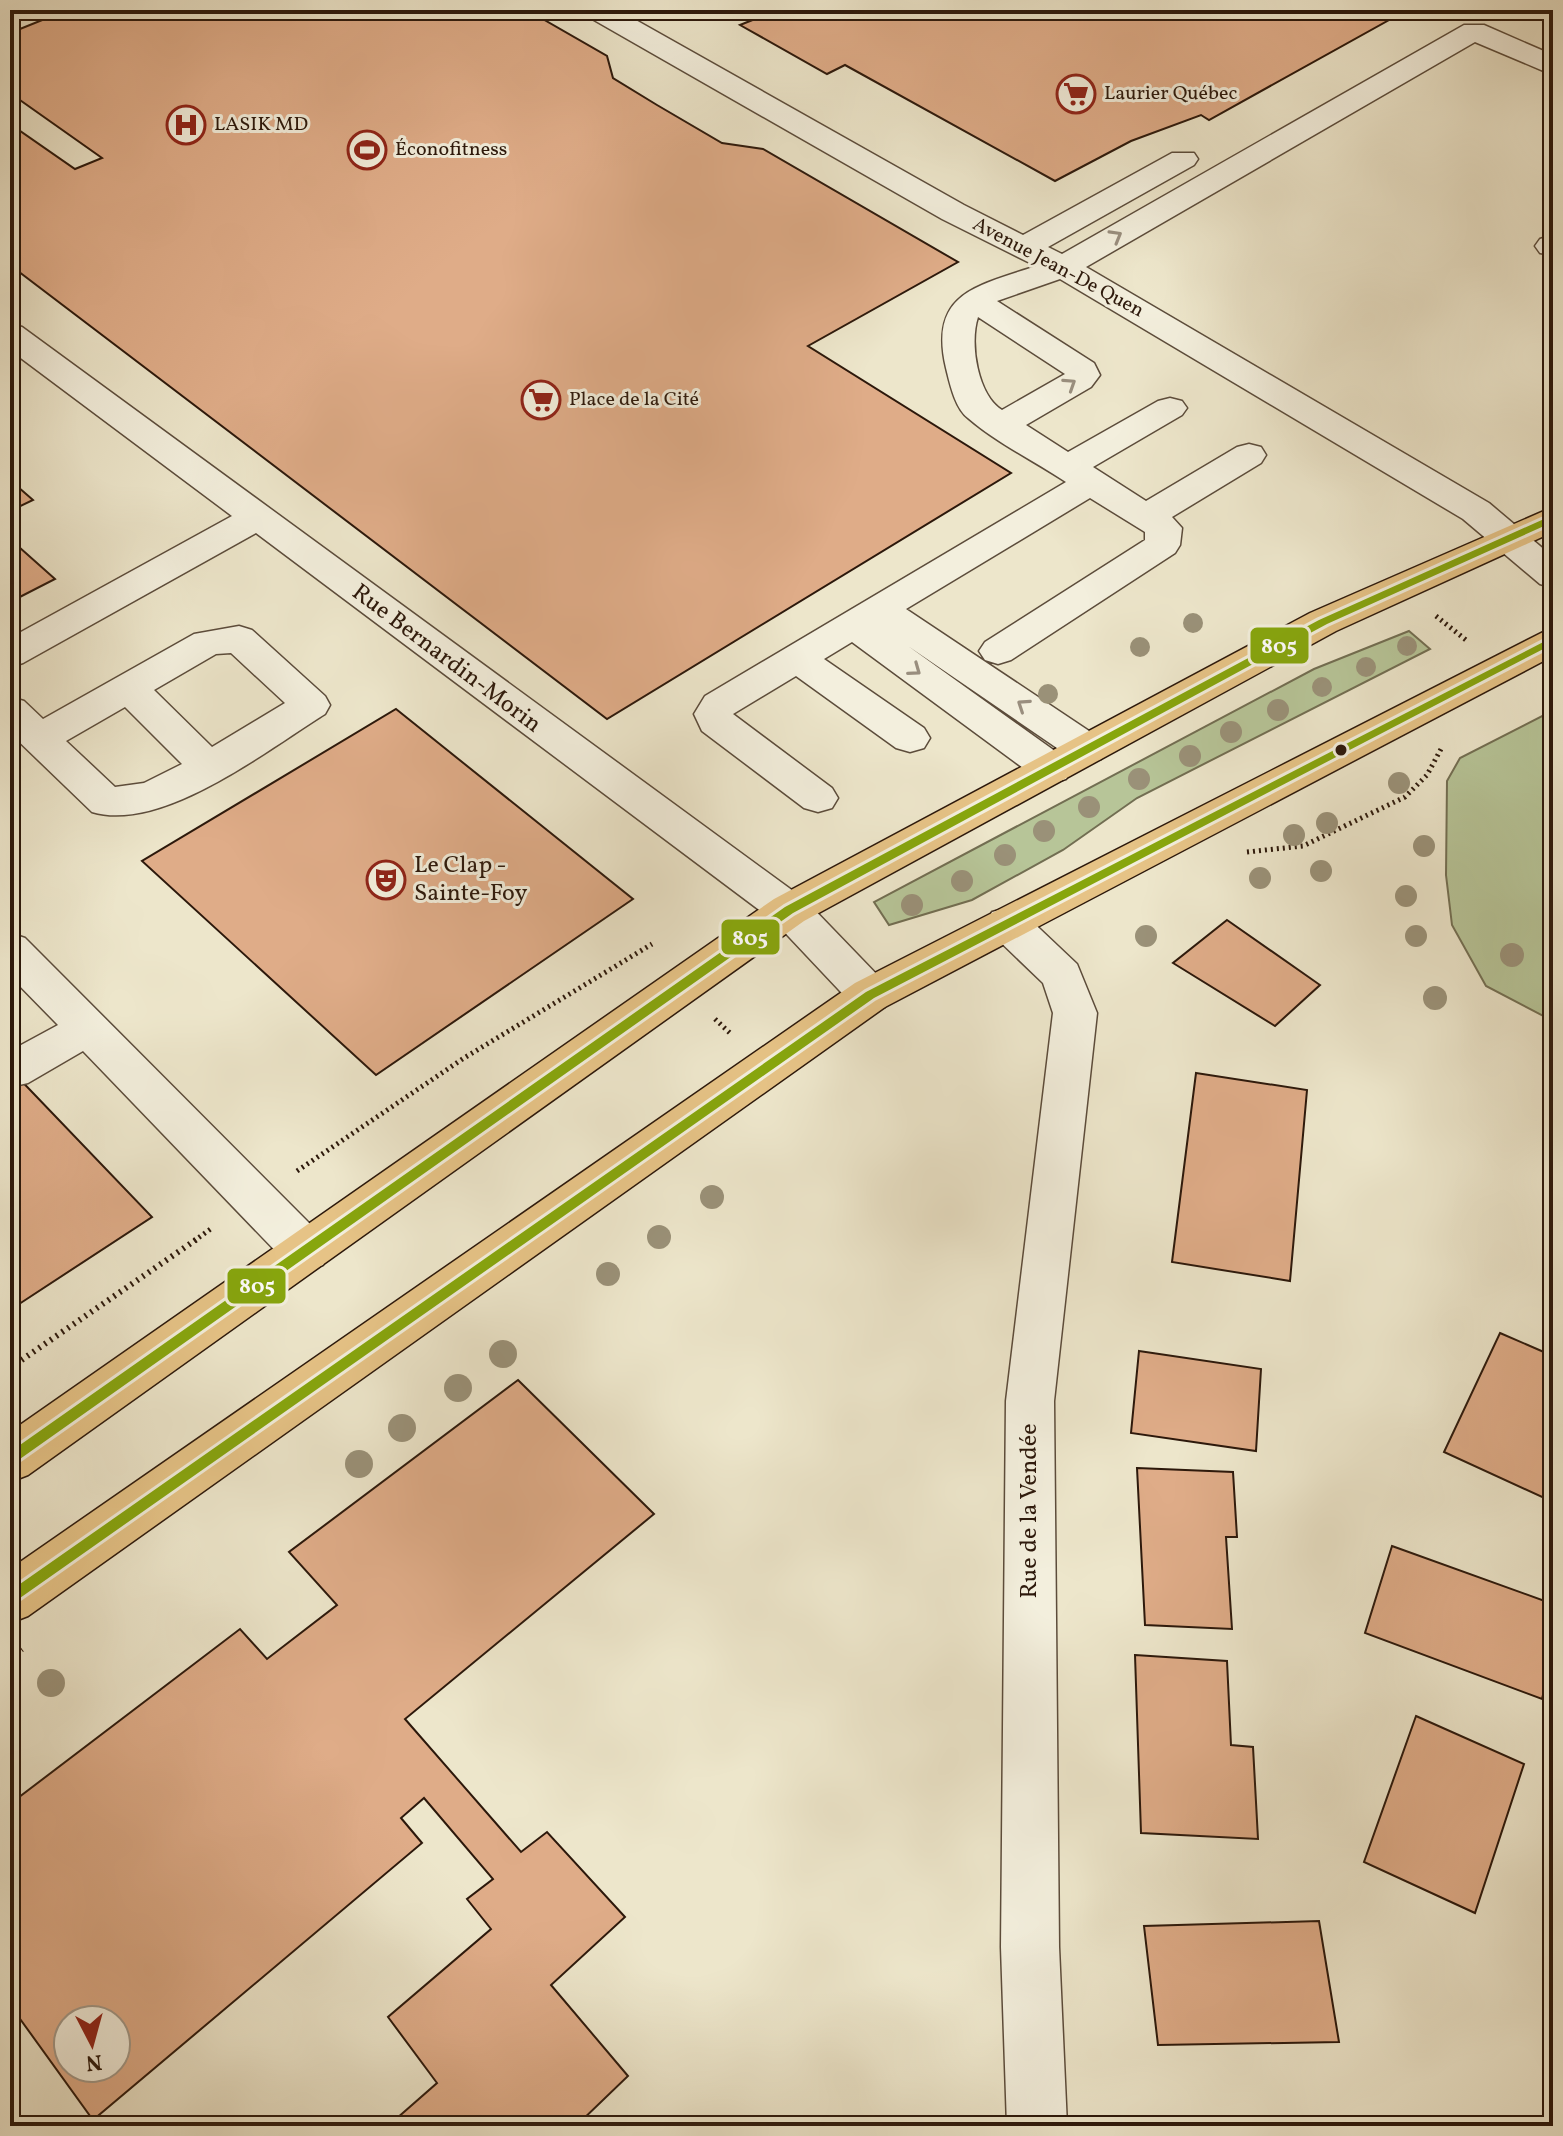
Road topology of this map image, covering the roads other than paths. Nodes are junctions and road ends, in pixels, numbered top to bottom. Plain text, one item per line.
1 (597, 10) edge
2 (1553, 66) edge
3 (1183, 159) dead end
4 (1025, 247) junction
5 (1063, 267) junction
6 (975, 301) junction
7 (10, 334) edge
8 (1170, 408) dead end
9 (1004, 424) junction
10 (1249, 455) dead end
11 (1078, 473) junction
12 (1146, 517) junction
13 (256, 518) junction
14 (1553, 518) edge
15 (1512, 539) junction
16 (1553, 576) edge
17 (865, 616) junction
18 (1553, 640) edge
19 (998, 651) dead end
20 (10, 654) edge
21 (796, 658) junction
22 (130, 689) junction
23 (10, 710) edge
24 (40, 738) junction
25 (910, 738) dead end
26 (1087, 749) junction
27 (209, 767) junction
28 (1052, 769) junction
29 (818, 798) dead end
30 (789, 910) junction
31 (1007, 923) junction
32 (10, 949) edge
33 (870, 995) junction
34 (88, 1028) junction
35 (12, 1071) dead end
36 (306, 1251) junction
37 (10, 1460) edge
38 (10, 1599) edge
39 (1037, 2126) edge

1 - 4 street, Avenue Jean-De Quen
5 -> 2 street
3 - 4 street
4 - 5 street, Avenue Jean-De Quen
5 - 6 street
5 - 15 street, Avenue Jean-De Quen
6 - 9 street
9 -> 6 street
7 - 13 street, Rue Bernardin-Morin
8 - 11 street
9 - 11 street
10 - 12 street
11 - 12 street
11 - 17 street
12 - 19 street
13 - 20 street
13 - 30 street, Rue Bernardin-Morin
14 - 15 main road
15 - 16 street, Avenue Jean-De Quen
15 - 26 main road
17 - 21 street
26 -> 17 street
17 -> 28 street
18 - 31 main road
21 - 25 street
21 - 29 street
22 - 24 street
22 - 27 street
22 - 27 street
23 - 24 street
24 - 27 street
26 - 28 main road
28 - 30 main road
30 - 33 street, Rue Bernardin-Morin
30 - 36 main road
31 - 33 main road
31 - 39 street, Rue de la Vendée
32 - 34 street
33 - 38 main road
34 - 35 street
34 - 36 street
36 - 37 main road

